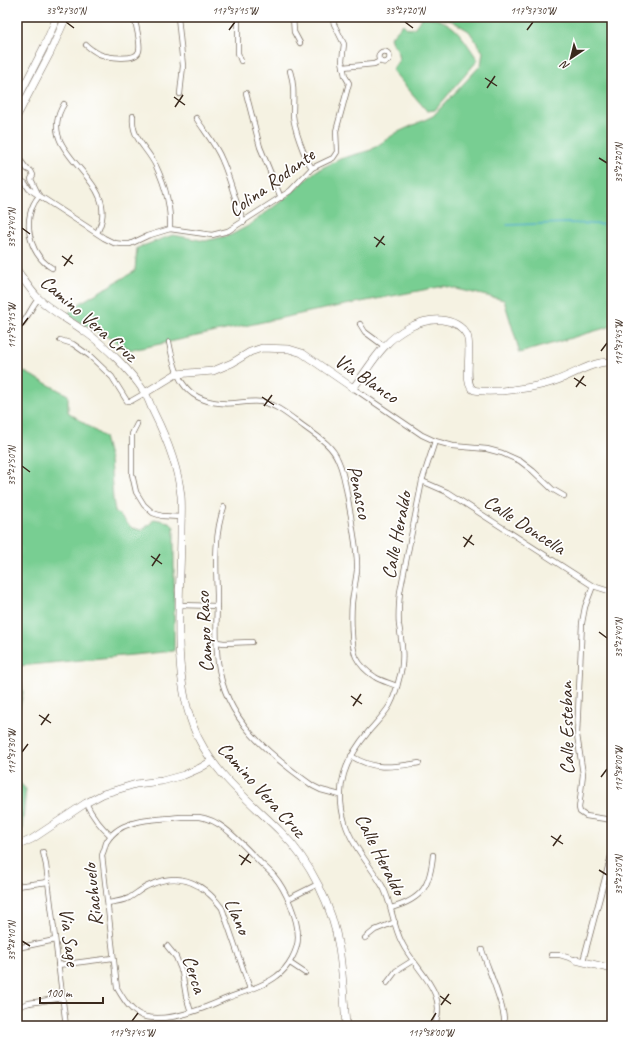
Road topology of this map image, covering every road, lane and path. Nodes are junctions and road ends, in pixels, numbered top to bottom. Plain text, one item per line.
1 (57, 17) edge
2 (66, 17) edge
3 (95, 17) edge
4 (101, 17) edge
5 (134, 17) edge
6 (178, 17) edge
7 (238, 17) edge
8 (293, 17) edge
9 (332, 17) edge
10 (300, 44) dead end
11 (86, 45) dead end
12 (241, 61) dead end
13 (380, 61) dead end
14 (343, 67) junction
15 (290, 71) dead end
16 (246, 92) dead end
17 (180, 94) dead end
18 (17, 100) edge
19 (64, 104) dead end
20 (17, 116) edge
21 (134, 116) dead end
22 (196, 118) dead end
23 (17, 156) edge
24 (312, 168) junction
25 (17, 171) edge
26 (31, 179) junction
27 (26, 182) junction
28 (39, 196) junction
29 (281, 198) junction
30 (244, 222) junction
31 (170, 229) junction
32 (97, 233) junction
33 (52, 268) dead end
34 (17, 270) edge
35 (39, 298) junction
36 (360, 324) dead end
37 (17, 329) edge
38 (60, 340) dead end
39 (169, 342) dead end
40 (384, 346) junction
41 (612, 362) edge
42 (176, 374) junction
43 (353, 388) junction
44 (145, 393) junction
45 (136, 424) dead end
46 (435, 442) junction
47 (422, 481) junction
48 (564, 496) dead end
49 (224, 507) dead end
50 (181, 517) junction
51 (593, 586) junction
52 (612, 592) edge
53 (180, 606) junction
54 (217, 606) junction
55 (217, 642) junction
56 (252, 642) dead end
57 (397, 686) junction
58 (350, 756) junction
59 (212, 761) junction
60 (419, 763) dead end
61 (340, 795) junction
62 (86, 803) junction
63 (612, 820) edge
64 (111, 836) junction
65 (17, 846) edge
66 (43, 852) dead end
67 (612, 852) edge
68 (433, 855) dead end
69 (48, 882) junction
70 (318, 884) junction
71 (17, 886) edge
72 (288, 899) junction
73 (108, 903) junction
74 (391, 908) junction
75 (395, 922) junction
76 (365, 938) dead end
77 (55, 940) junction
78 (167, 946) dead end
79 (17, 948) edge
80 (482, 950) dead end
81 (551, 955) dead end
82 (114, 958) junction
83 (412, 960) junction
84 (579, 960) junction
85 (290, 962) junction
86 (58, 965) junction
87 (612, 969) edge
88 (305, 972) dead end
89 (387, 983) dead end
90 (250, 989) junction
91 (62, 998) junction
92 (17, 1007) edge
93 (191, 1012) junction
94 (66, 1026) edge
95 (346, 1026) edge
96 (434, 1026) edge
97 (504, 1026) edge
98 (596, 1026) edge
99 (600, 1026) edge

1 - 18 main road
2 - 20 main road
3 - 4 street
5 - 11 street
6 - 17 street
7 - 12 street
8 - 10 street
9 - 14 street
13 - 14 street
14 - 24 street, Colina Rodante
15 - 24 street
16 - 29 street
19 - 32 street
21 - 31 street
22 - 30 street
23 - 26 street
24 - 29 street, Colina Rodante
25 - 27 street, Colina Rodante
26 - 27 street
26 - 28 street
27 - 28 street, Colina Rodante
28 - 32 street, Colina Rodante
28 - 33 street
29 - 30 street, Colina Rodante
30 - 31 street, Colina Rodante
31 - 32 street, Colina Rodante
34 - 35 main road, Camino Vera Cruz
35 - 37 street
35 - 44 main road, Camino Vera Cruz
36 - 40 street
38 - 44 street
39 - 42 street, Penasco
40 - 41 main road
40 - 43 main road
42 - 43 main road, Via Blanco
42 - 44 main road, Via Blanco
42 - 57 street, Penasco
43 - 46 street, Via Blanco
44 - 50 main road, Camino Vera Cruz
45 - 50 street
46 - 47 street, Calle Heraldo
46 - 48 street, Via Blanco
47 - 51 street, Calle Doncella
47 - 57 street, Calle Heraldo
49 - 54 street, Campo Raso
50 - 53 main road, Camino Vera Cruz
51 - 52 street, Calle Doncella
51 - 63 street, Calle Esteban
53 - 54 street
53 - 59 main road, Camino Vera Cruz
54 - 55 street, Campo Raso
55 - 56 street
55 - 61 street, Campo Raso
57 - 58 street, Calle Heraldo
58 - 60 street
58 - 61 street, Calle Heraldo
59 - 62 main road
59 - 70 main road, Camino Vera Cruz
61 - 74 street, Calle Heraldo
62 - 64 street
62 - 65 main road
64 - 72 street, Riachuelo
64 - 73 street, Riachuelo
66 - 69 street, Via Sage
67 - 84 street
68 - 74 street
69 - 71 street
69 - 77 street, Via Sage
70 - 72 street
70 - 95 main road, Camino Vera Cruz
72 - 85 street, Riachuelo
73 - 82 street, Riachuelo
73 - 90 street, Llano
74 - 75 street, Calle Heraldo
75 - 76 street
75 - 83 street, Calle Heraldo
77 - 79 street
77 - 86 street, Via Sage
78 - 93 street, Cerca
80 - 97 street
81 - 84 street
82 - 86 street
82 - 93 street, Riachuelo
83 - 89 street
83 - 96 street, Calle Heraldo
84 - 87 main road
85 - 88 street
85 - 90 street, Riachuelo
86 - 91 street, Via Sage
90 - 93 street, Riachuelo
91 - 92 street
91 - 94 street, Via Sage
98 - 99 street

